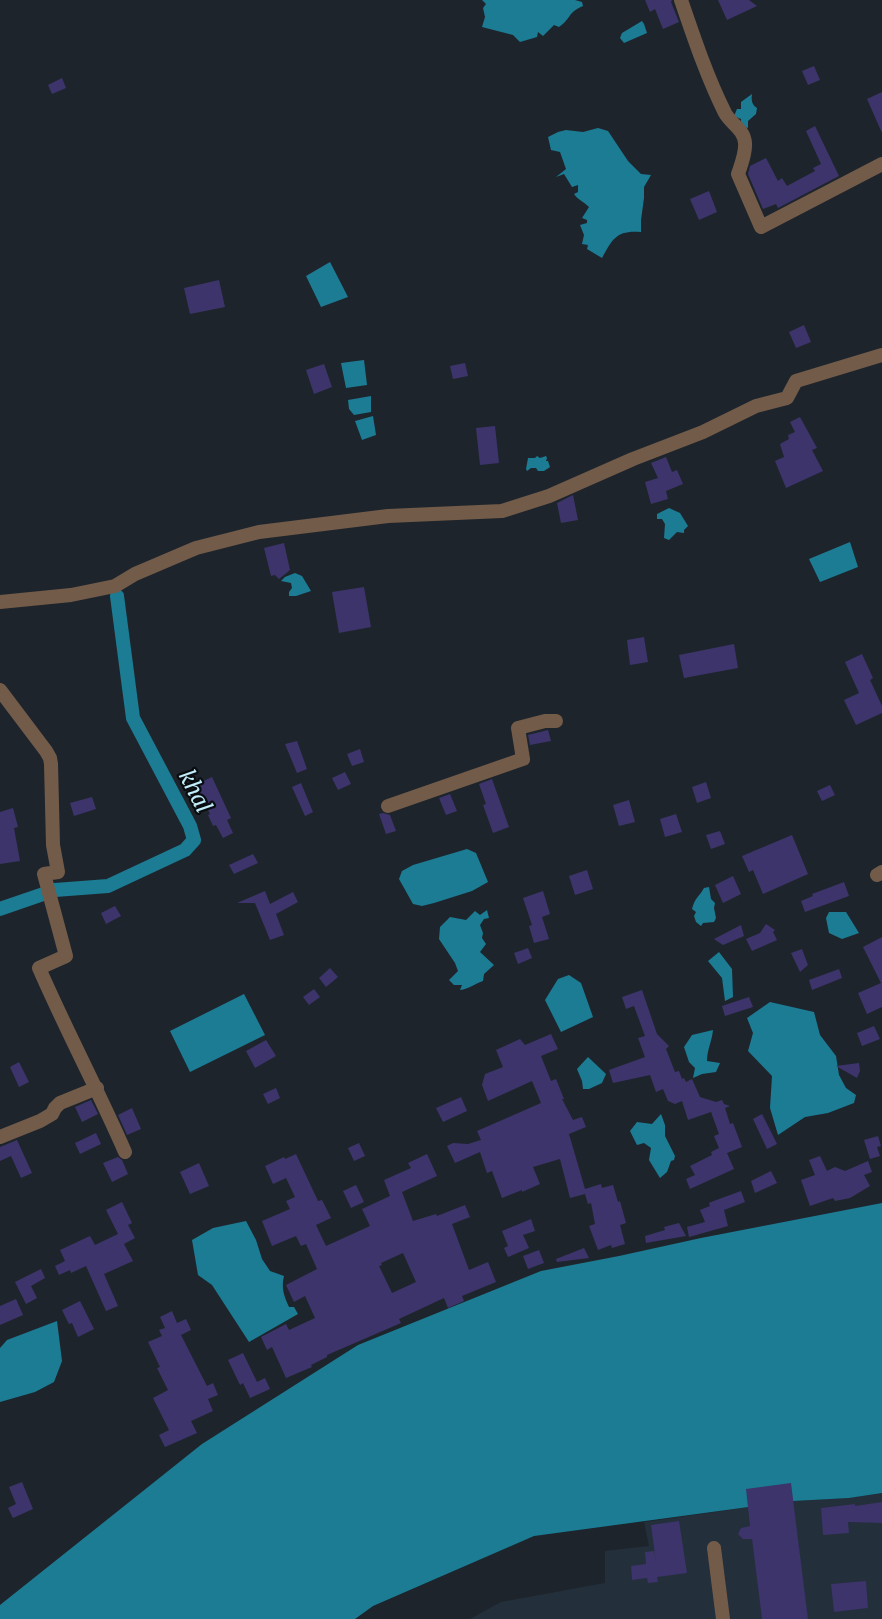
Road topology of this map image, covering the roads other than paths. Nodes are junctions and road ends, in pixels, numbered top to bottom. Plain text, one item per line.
1 (681, 0) edge
2 (882, 164) edge
3 (882, 355) edge
4 (0, 602) edge
5 (0, 690) edge
6 (556, 721) dead end
7 (388, 806) dead end
8 (97, 1088) junction
9 (0, 1137) edge
10 (126, 1152) dead end
11 (714, 1548) dead end
12 (723, 1619) edge

1 - 2 street
3 - 4 street
5 - 8 street
6 - 7 street
8 - 9 street
8 - 10 street
11 - 12 street

